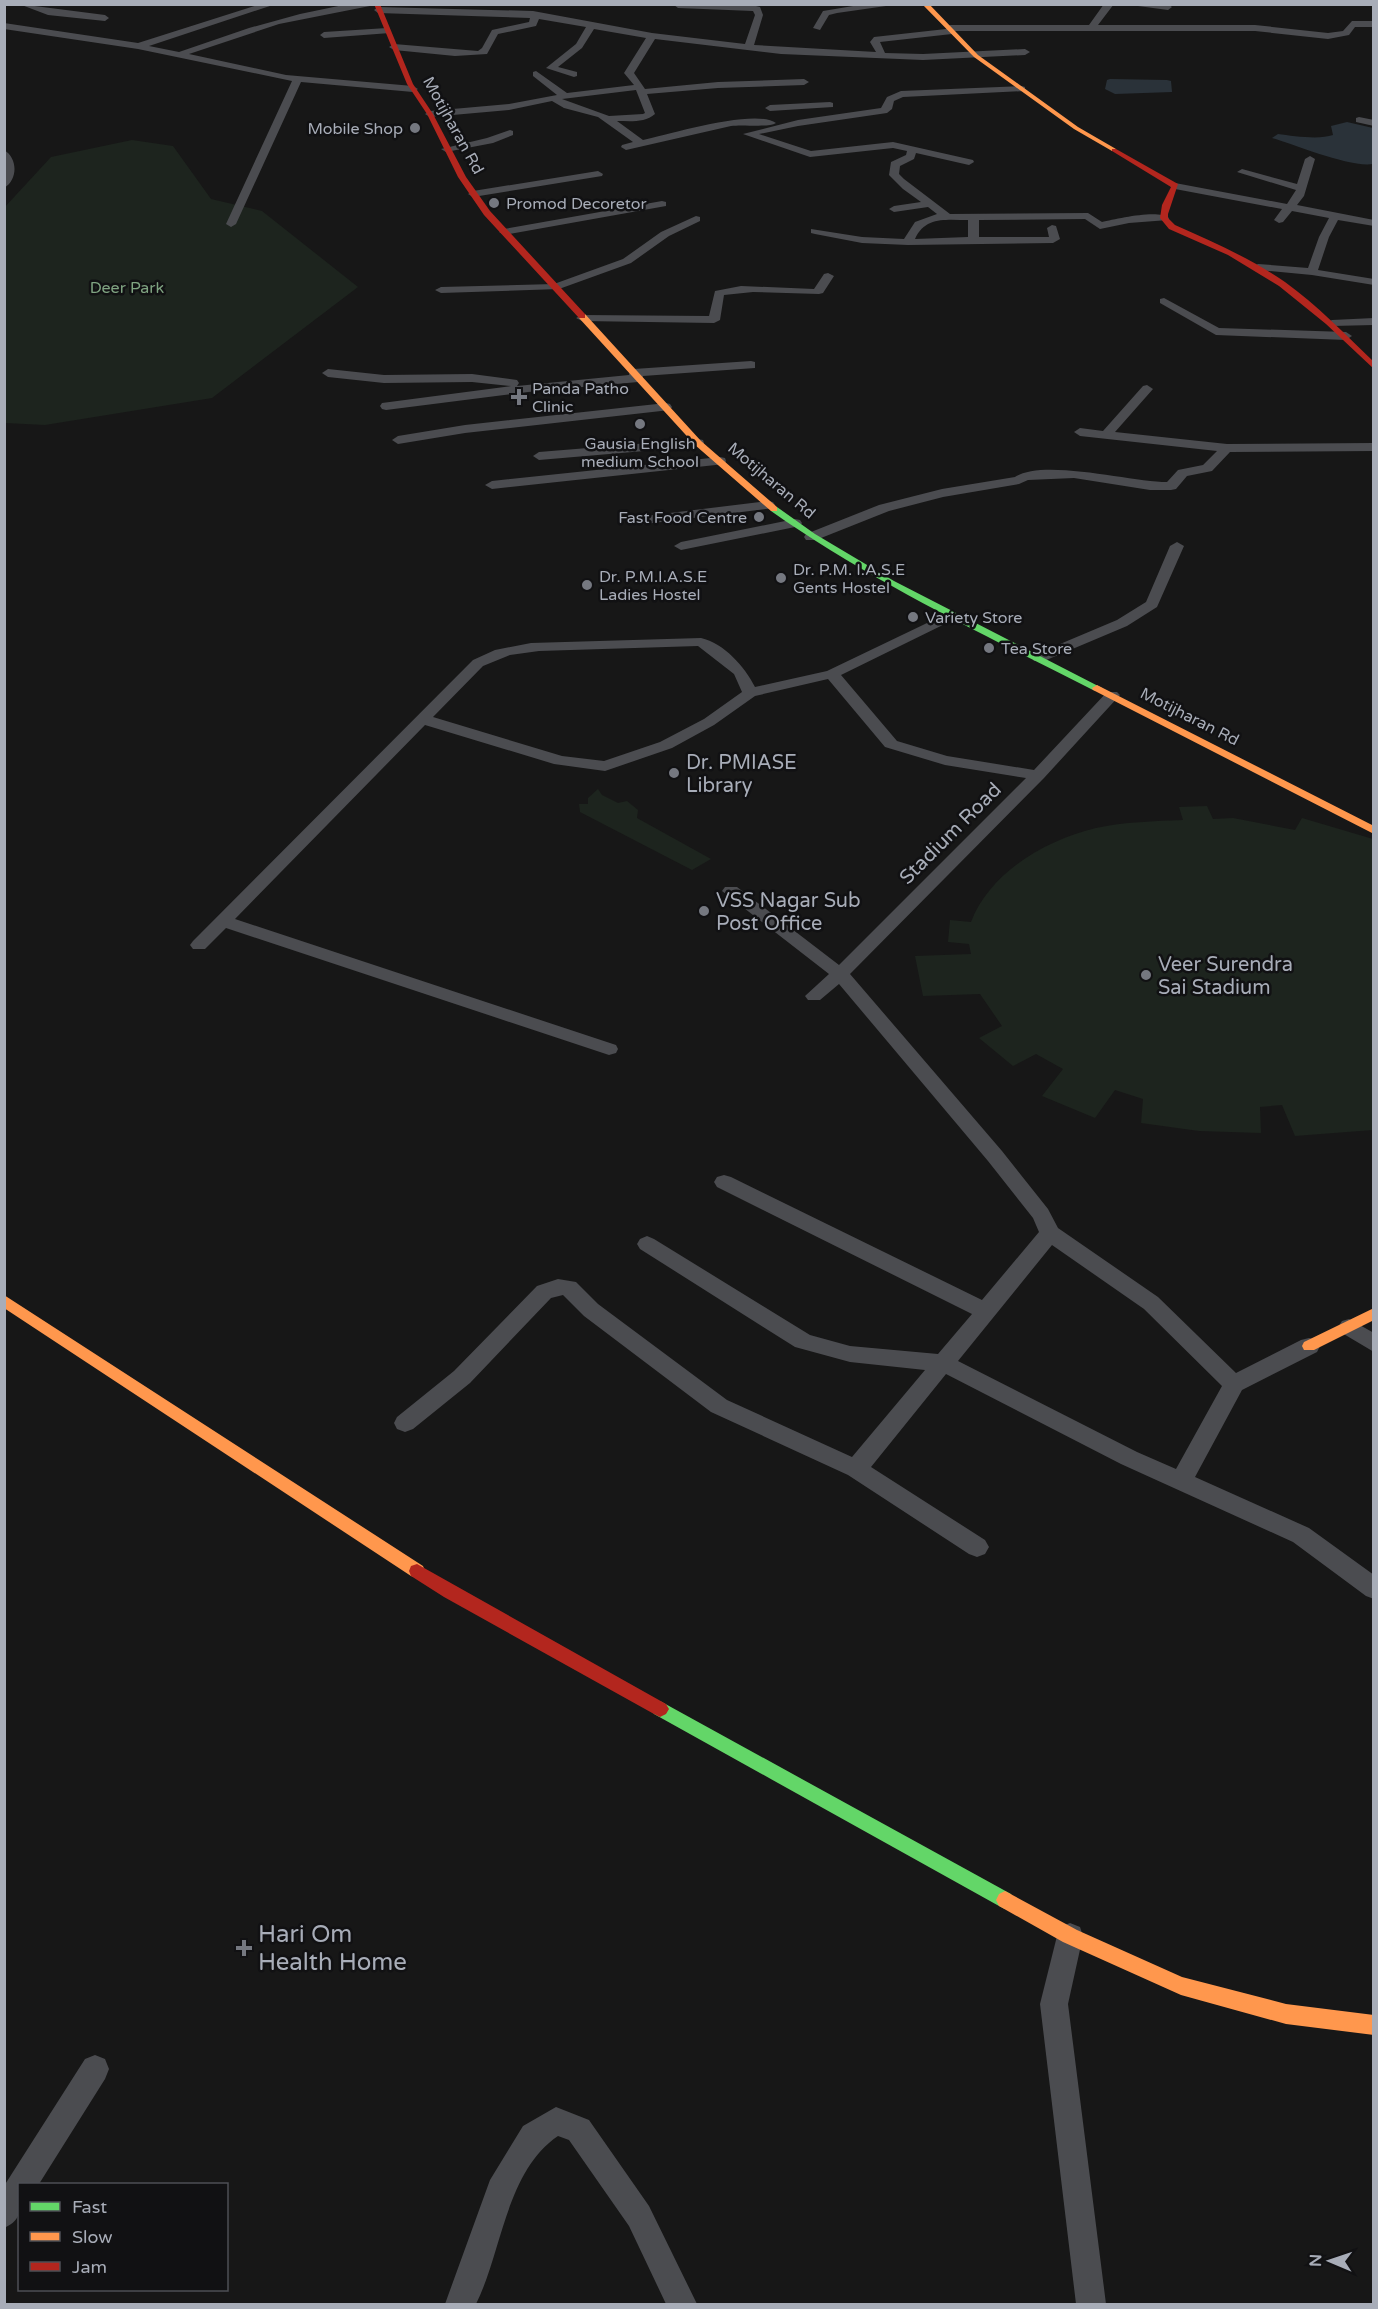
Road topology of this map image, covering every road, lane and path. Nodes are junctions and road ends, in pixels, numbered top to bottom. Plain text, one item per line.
1 (23, 4) edge
2 (272, 4) edge
3 (897, 4) edge
4 (925, 4) edge
5 (1110, 4) edge
6 (1127, 4) edge
7 (57, 5) edge
8 (678, 5) edge
9 (329, 6) edge
10 (377, 6) edge
11 (1168, 7) dead end
12 (41, 10) junction
13 (533, 14) junction
14 (105, 18) dead end
15 (4, 20) edge
16 (593, 24) junction
17 (1374, 24) edge
18 (4, 26) edge
19 (817, 28) dead end
20 (1092, 28) junction
21 (387, 31) junction
22 (41, 32) junction
23 (324, 35) dead end
24 (652, 36) junction
25 (955, 36) junction
26 (14, 37) dead end
27 (138, 46) junction
28 (394, 47) junction
29 (749, 47) junction
30 (1025, 52) dead end
31 (179, 55) junction
32 (882, 55) junction
33 (976, 56) junction
34 (536, 74) dead end
35 (574, 74) dead end
36 (298, 79) junction
37 (413, 89) junction
38 (641, 89) junction
39 (1022, 89) junction
40 (565, 96) junction
41 (553, 98) junction
42 (830, 105) dead end
43 (801, 106) junction
44 (786, 107) junction
45 (770, 108) dead end
46 (430, 114) junction
47 (608, 119) junction
48 (819, 120) junction
49 (1359, 120) dead end
50 (729, 123) junction
51 (798, 123) junction
52 (1374, 123) edge
53 (785, 125) junction
54 (510, 133) dead end
55 (748, 134) junction
56 (826, 134) dead end
57 (641, 143) junction
58 (626, 147) dead end
59 (446, 149) junction
60 (913, 149) junction
61 (4, 153) edge
62 (1310, 159) dead end
63 (969, 162) dead end
64 (1242, 172) dead end
65 (598, 174) dead end
66 (4, 185) edge
67 (1175, 186) junction
68 (1301, 188) junction
69 (473, 194) junction
70 (931, 203) junction
71 (662, 204) dead end
72 (1291, 208) junction
73 (894, 209) dead end
74 (946, 216) junction
75 (974, 216) junction
76 (1335, 216) junction
77 (1164, 218) junction
78 (696, 219) dead end
79 (1279, 220) dead end
80 (1050, 222) junction
81 (1374, 223) edge
82 (231, 224) dead end
83 (815, 231) dead end
84 (504, 232) junction
85 (973, 240) junction
86 (908, 242) junction
87 (1258, 267) junction
88 (1312, 272) junction
89 (828, 276) dead end
90 (1374, 282) edge
91 (555, 287) junction
92 (441, 290) dead end
93 (1164, 301) dead end
94 (582, 318) junction
95 (1374, 321) edge
96 (1332, 323) junction
97 (1346, 336) junction
98 (751, 365) dead end
99 (1374, 368) edge
100 (328, 373) dead end
101 (636, 375) junction
102 (531, 388) junction
103 (1147, 390) dead end
104 (386, 406) dead end
105 (666, 407) junction
106 (1080, 432) dead end
107 (1106, 435) junction
108 (398, 440) dead end
109 (698, 443) junction
110 (1374, 447) edge
111 (1227, 448) junction
112 (539, 456) dead end
113 (720, 461) junction
114 (492, 485) dead end
115 (768, 505) junction
116 (637, 520) dead end
117 (795, 524) junction
118 (811, 537) junction
119 (681, 546) dead end
120 (1177, 546) dead end
121 (950, 616) junction
122 (1039, 658) junction
123 (832, 674) junction
124 (750, 693) junction
125 (1112, 695) junction
126 (422, 719) junction
127 (1038, 775) junction
128 (1374, 831) edge
129 (731, 891) dead end
130 (224, 921) junction
131 (199, 945) dead end
132 (840, 974) junction
133 (814, 996) dead end
134 (609, 1049) dead end
135 (724, 1182) dead end
136 (1050, 1233) junction
137 (646, 1244) dead end
138 (4, 1300) edge
139 (985, 1311) junction
140 (1374, 1313) edge
141 (1349, 1327) junction
142 (1374, 1344) edge
143 (1309, 1346) joint
144 (943, 1363) junction
145 (1233, 1383) junction
146 (405, 1422) dead end
147 (856, 1469) junction
148 (1182, 1480) junction
149 (977, 1547) dead end
150 (1374, 1589) edge
151 (1070, 1936) junction
152 (1374, 2025) edge
153 (95, 2069) dead end
154 (23, 2183) edge
155 (18, 2192) edge
156 (4, 2213) edge
157 (460, 2304) edge
158 (682, 2304) edge
159 (1091, 2304) edge

1 - 12 street
2 - 27 street
3 - 19 street
4 - 25 main road
5 - 20 street
6 - 11 street
7 - 12 street
8 - 29 street
9 - 10 street
9 - 31 street
10 - 13 street
10 - 21 main road, Motijharan Rd
12 - 14 street
12 - 15 street
13 - 16 street
13 - 28 street
16 - 24 street
16 - 35 street
17 - 20 street
18 - 22 street
20 - 25 street
21 - 23 street
21 - 28 main road, Motijharan Rd
22 - 26 street
22 - 27 street
24 - 29 street
24 - 38 street
25 - 32 street
25 - 33 main road
27 - 31 street
28 - 37 main road, Motijharan Rd
29 - 32 street
30 - 33 street
31 - 36 street
32 - 33 street
33 - 39 main road
34 - 40 street
36 - 37 street
36 - 82 street
37 - 46 main road, Motijharan Rd
38 - 40 street
38 - 43 street
38 - 47 street
39 - 48 street
39 - 67 main road
40 - 41 street
41 - 46 street
41 - 47 street
42 - 43 street
43 - 44 street
44 - 45 street
44 - 51 street
46 - 59 main road, Motijharan Rd
47 - 57 street
48 - 51 street
48 - 56 street
49 - 52 street
50 - 53 street
50 - 55 street
50 - 57 street
51 - 53 street
53 - 55 street
54 - 59 street
55 - 60 street
57 - 58 street
59 - 69 main road, Motijharan Rd
60 - 63 street
60 - 70 street
61 - 66 street
62 - 68 street
64 - 68 street
65 - 69 street
67 - 72 street
67 - 77 main road
68 - 72 street
69 - 84 main road, Motijharan Rd
70 - 73 street
70 - 74 street
71 - 84 street
72 - 76 street
72 - 79 street
74 - 75 street
74 - 86 street
75 - 80 street
75 - 85 street
76 - 81 street
76 - 88 street
77 - 80 street
77 - 87 main road
78 - 91 street
80 - 85 street
83 - 86 street
84 - 91 main road, Motijharan Rd
85 - 86 street
87 - 88 street
87 - 96 main road
88 - 90 street
89 - 94 street
91 - 92 street
91 - 94 main road, Motijharan Rd
93 - 97 street
94 - 101 main road, Motijharan Rd
95 - 96 street
96 - 97 main road
97 - 99 main road
98 - 101 street
100 - 102 street
101 - 102 street
101 - 105 main road, Motijharan Rd
102 - 104 street
103 - 107 street
105 - 108 street
105 - 109 main road, Motijharan Rd
106 - 107 street
107 - 111 street
109 - 112 street
109 - 113 main road, Motijharan Rd
110 - 111 street
111 - 118 street
113 - 114 street
113 - 115 main road, Motijharan Rd
115 - 116 street
115 - 117 main road, Motijharan Rd
117 - 118 main road, Motijharan Rd
117 - 119 street
118 - 121 main road, Motijharan Rd
120 - 122 street
121 - 122 main road, Motijharan Rd
121 - 123 street
122 - 125 main road, Motijharan Rd
123 - 124 street
123 - 127 street
124 - 126 street
124 - 126 street
125 - 127 street, Stadium Road
125 - 128 main road, Motijharan Rd
126 - 130 street
127 - 132 street, Stadium Road
129 - 132 street
130 - 131 street
130 - 134 street
132 - 133 street, Stadium Road
132 - 136 street
135 - 139 street
136 - 139 street
136 - 145 street
137 - 144 street
138 - 151 main road
139 - 144 street
140 - 141 main road
141 - 142 street
141 - 143 main road
143 - 145 street
144 - 147 street
144 - 148 street
145 - 148 street
146 - 147 street
147 - 149 street
148 - 150 street
151 - 152 main road
151 - 159 street
153 - 154 street
155 - 156 street
157 - 158 street

